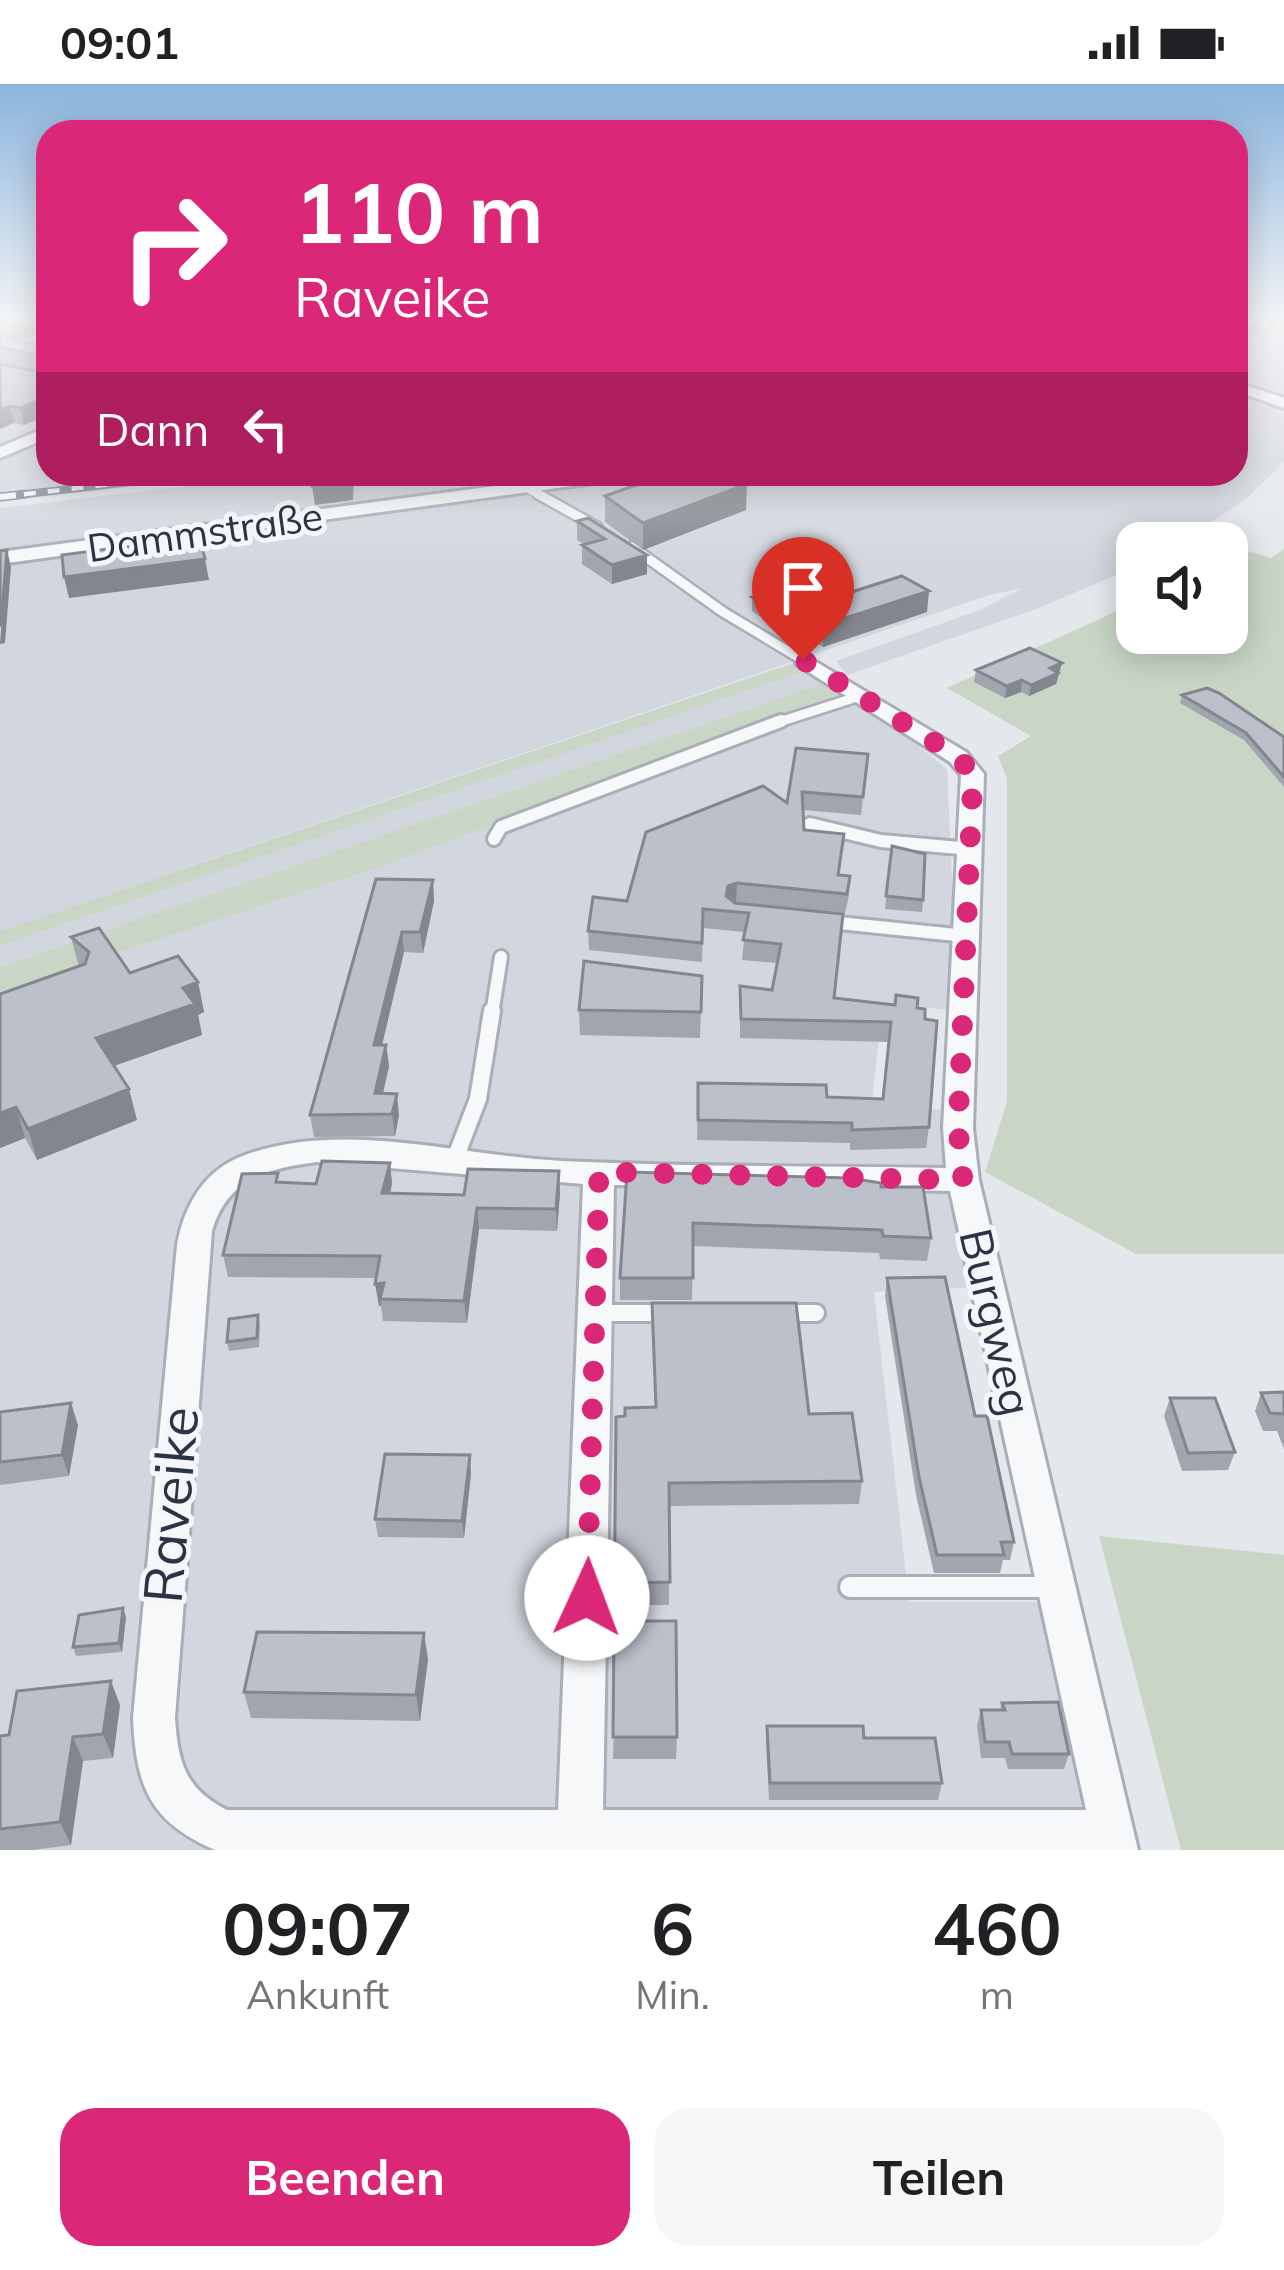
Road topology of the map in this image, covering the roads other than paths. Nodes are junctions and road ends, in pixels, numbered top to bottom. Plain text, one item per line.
1 (36, 437) edge
2 (0, 453) edge
3 (541, 486) edge
4 (527, 488) junction
5 (609, 534) edge
6 (627, 544) edge
7 (0, 558) edge
8 (803, 660) joint
9 (860, 696) junction
10 (810, 824) dead end
11 (494, 839) dead end
12 (971, 849) junction
13 (821, 921) edge
14 (966, 936) junction
15 (501, 957) dead end
16 (453, 1164) junction
17 (599, 1172) junction
18 (963, 1180) junction
19 (595, 1313) junction
20 (683, 1313) edge
21 (750, 1313) edge
22 (816, 1313) dead end
23 (1057, 1587) junction
24 (850, 1588) dead end
25 (580, 1834) junction
26 (1116, 1841) edge
27 (264, 1842) edge

1 - 2 street
3 - 4 street, Dammstraße
4 - 5 lane
4 - 7 street, Dammstraße
6 - 8 lane
8 - 9 street, Burgweg
9 - 11 lane
9 - 12 street, Burgweg
10 - 12 lane
12 - 14 street, Burgweg
13 - 14 lane
14 - 18 street, Burgweg
15 - 16 lane
16 - 17 street, Raveike
16 - 27 street, Raveike
17 - 18 street, Raveike
17 - 19 street
18 - 23 street, Burgweg
19 - 20 lane
19 - 25 street
21 - 22 lane
23 - 24 lane
23 - 26 street, Burgweg
25 - 26 street, Raveike
25 - 27 street, Raveike

